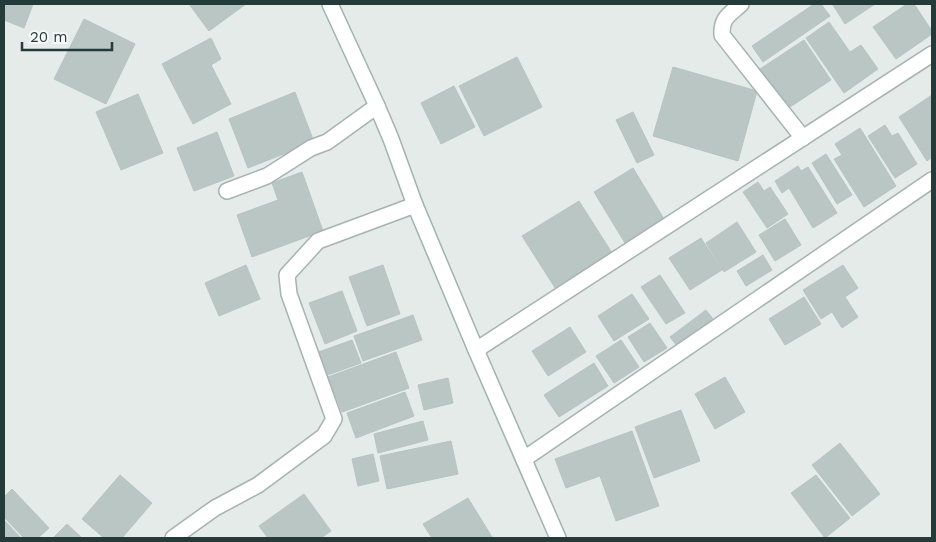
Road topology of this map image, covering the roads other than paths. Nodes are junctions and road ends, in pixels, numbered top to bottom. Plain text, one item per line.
1 (330, 4) edge
2 (741, 4) edge
3 (932, 54) edge
4 (377, 106) junction
5 (802, 138) junction
6 (932, 180) edge
7 (227, 191) dead end
8 (415, 205) junction
9 (476, 350) junction
10 (524, 459) junction
11 (172, 538) edge
12 (558, 538) edge

1 - 4 street
2 - 5 street
3 - 5 street
4 - 7 street
4 - 8 street
5 - 9 street
6 - 10 street
8 - 9 street
8 - 11 street
9 - 10 street
10 - 12 street

